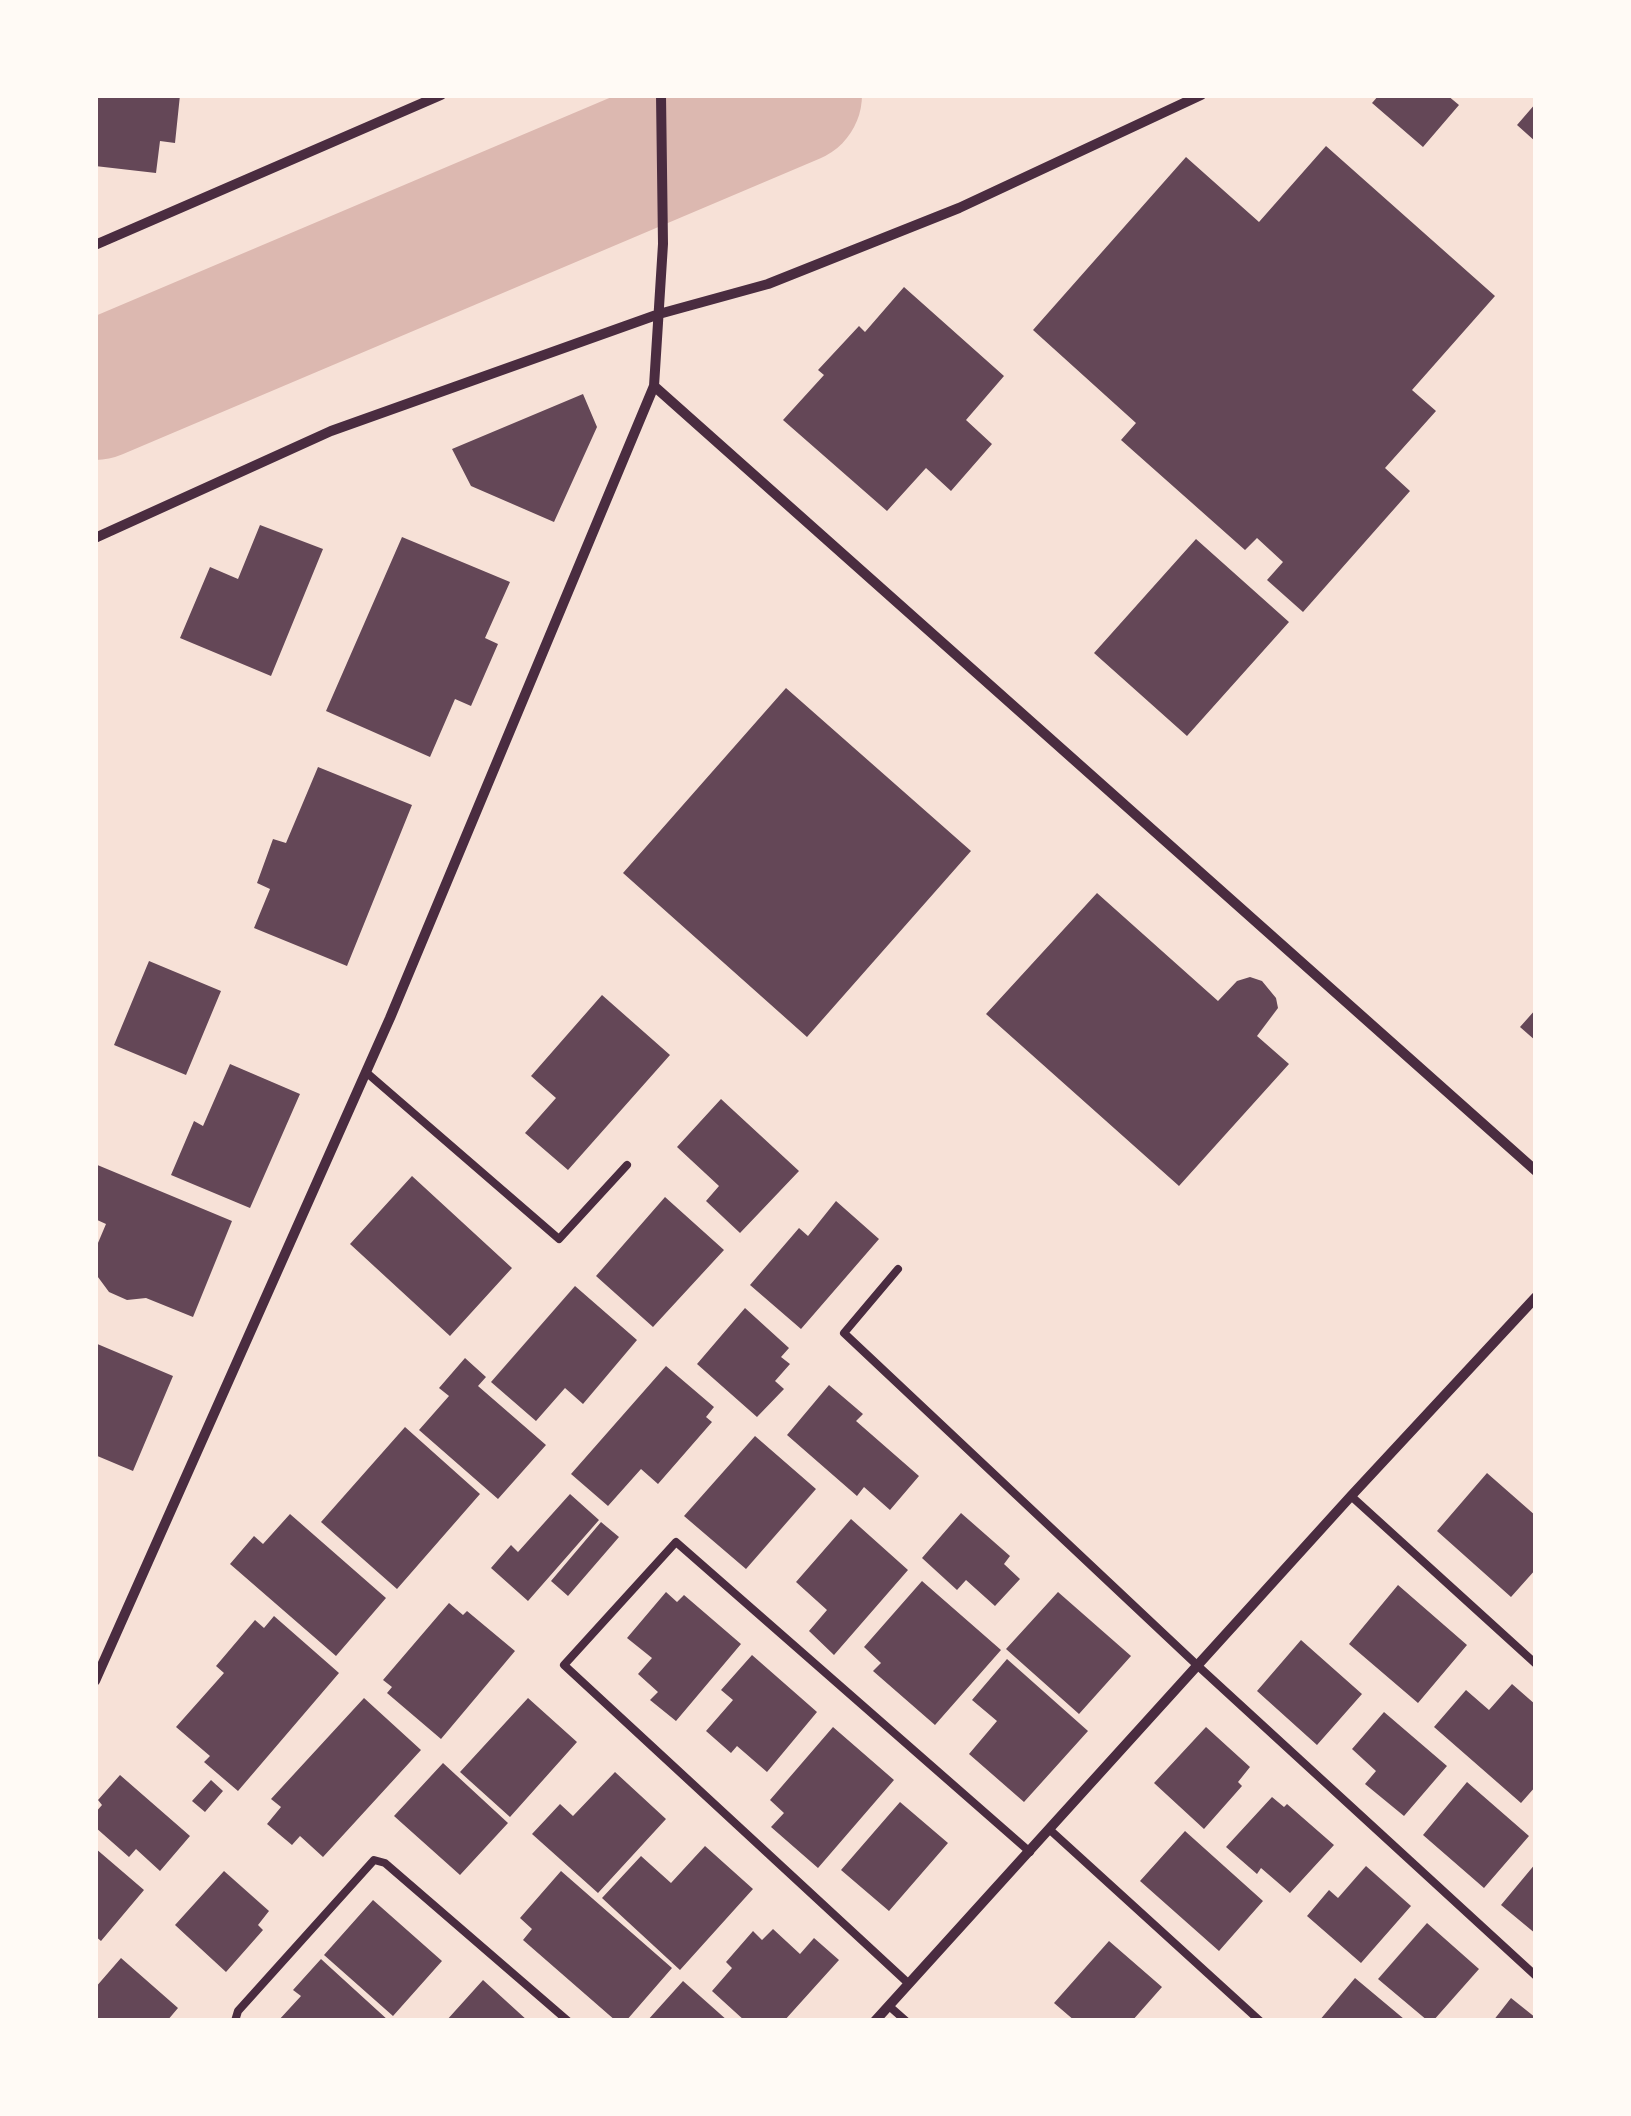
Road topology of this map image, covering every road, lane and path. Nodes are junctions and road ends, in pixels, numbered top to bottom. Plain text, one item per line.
1 (441, 95) edge
2 (661, 95) edge
3 (1201, 95) edge
4 (95, 245) edge
5 (659, 314) junction
6 (654, 386) junction
7 (95, 538) edge
8 (367, 1072) junction
9 (626, 1165) dead end
10 (1536, 1171) edge
11 (898, 1269) dead end
12 (1536, 1297) edge
13 (1350, 1496) junction
14 (1536, 1664) edge
15 (1198, 1666) junction
16 (95, 1681) edge
17 (1049, 1829) junction
18 (1030, 1852) junction
19 (1536, 1976) edge
20 (908, 1984) junction
21 (889, 2006) junction
22 (235, 2021) edge
23 (568, 2021) edge
24 (875, 2021) edge
25 (906, 2021) edge
26 (1260, 2021) edge

1 - 4 street
2 - 5 street
3 - 5 street
5 - 6 street
5 - 7 street
6 - 8 street
6 - 10 street
8 - 9 lane
8 - 16 street
11 - 15 lane
12 - 13 street
13 - 14 lane
13 - 15 street
15 - 17 street
15 - 19 lane
17 - 18 street
17 - 26 lane
18 - 20 street
18 - 20 lane
20 - 21 street
21 - 24 street
21 - 25 lane
22 - 23 lane

